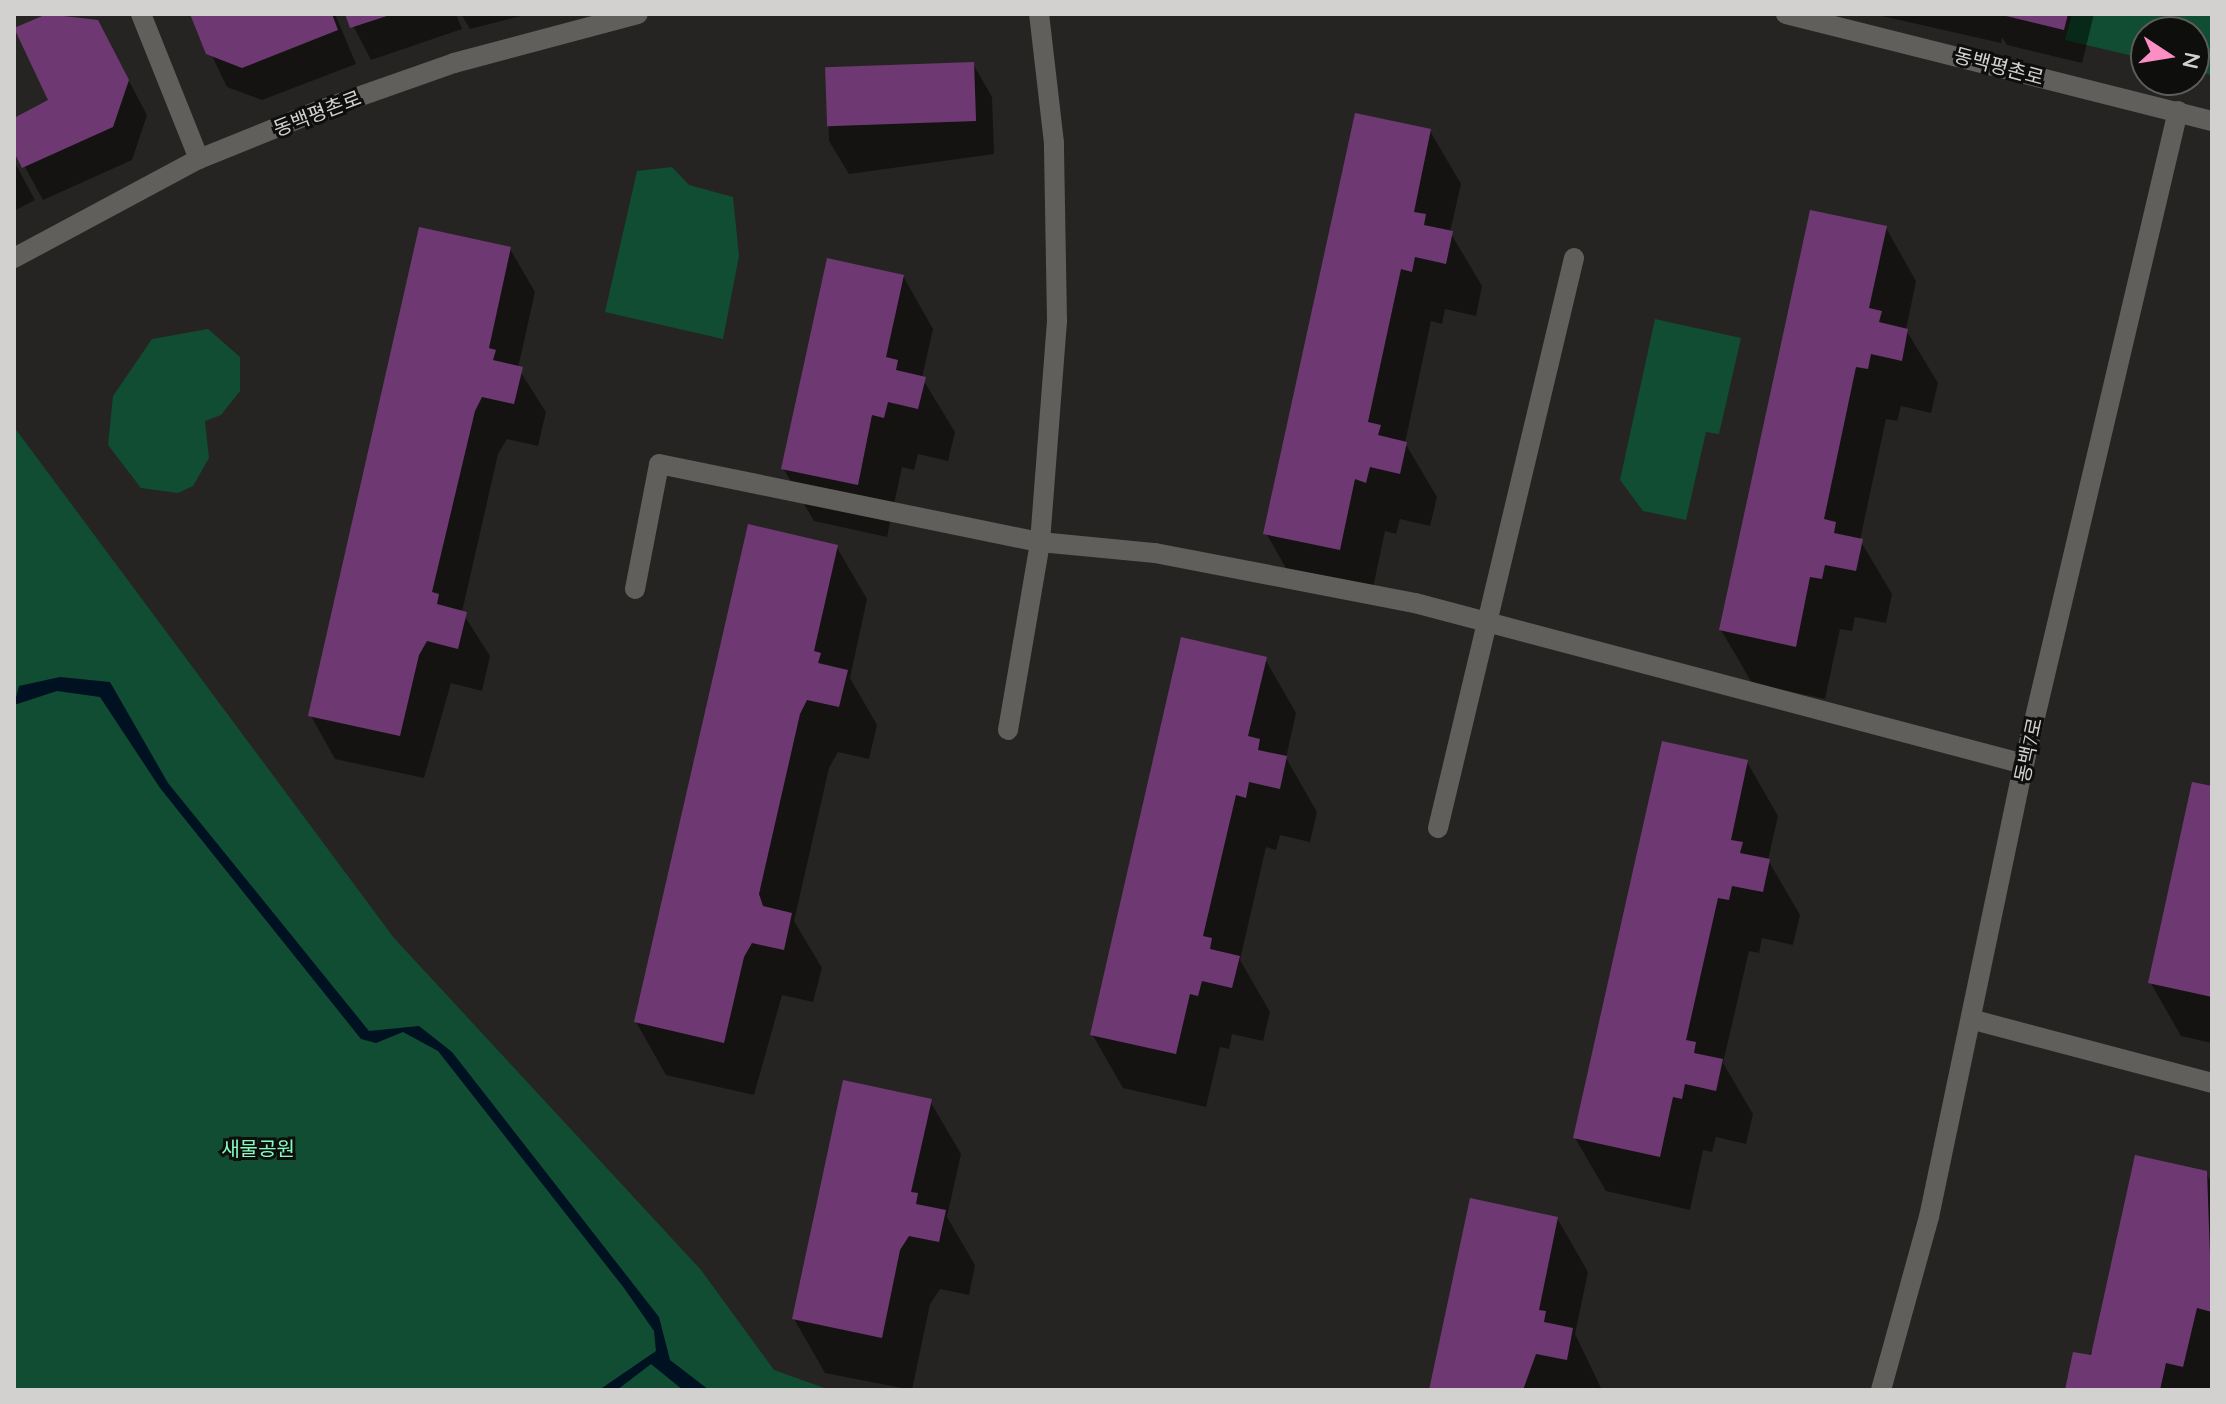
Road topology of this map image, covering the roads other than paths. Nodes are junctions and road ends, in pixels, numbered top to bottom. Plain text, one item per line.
1 (141, 14) edge
2 (638, 14) edge
3 (1039, 14) edge
4 (1786, 14) edge
5 (2178, 111) junction
6 (2212, 121) edge
7 (199, 159) junction
8 (14, 258) edge
9 (1574, 258) dead end
10 (1040, 542) junction
11 (635, 589) dead end
12 (1484, 619) junction
13 (1008, 730) dead end
14 (2024, 764) junction
15 (1438, 828) dead end
16 (1974, 1020) junction
17 (2212, 1083) edge
18 (1881, 1390) edge

1 - 7 street
2 - 7 street, 동백평촌로
3 - 10 street
4 - 5 street, 동백평촌로
5 - 6 street, 동백평촌로
5 - 14 street, 동백7로
7 - 8 street, 동백평촌로
9 - 12 street
10 - 11 street
10 - 12 street
10 - 13 street
12 - 14 street
12 - 15 street
14 - 16 street, 동백7로
16 - 17 street
16 - 18 street, 동백7로

